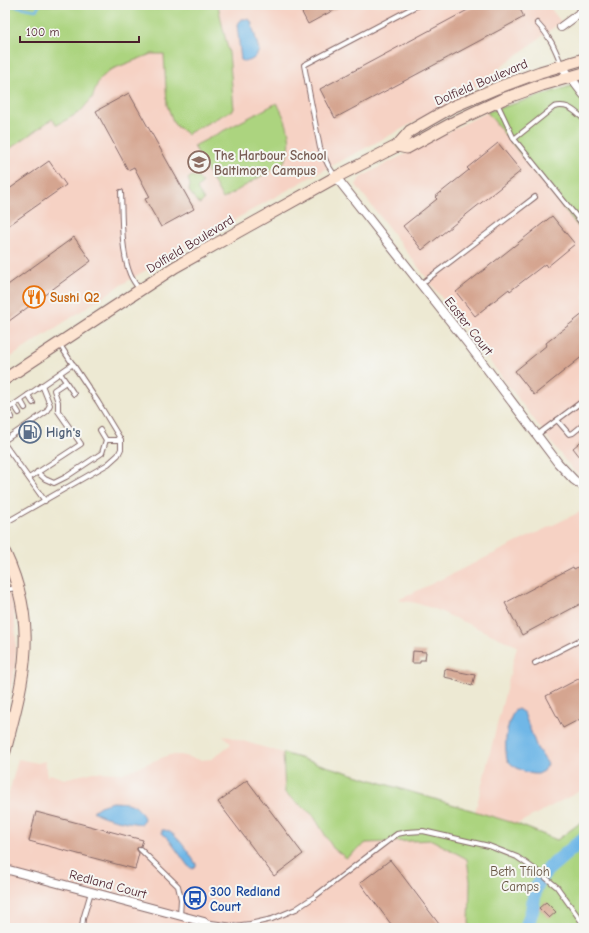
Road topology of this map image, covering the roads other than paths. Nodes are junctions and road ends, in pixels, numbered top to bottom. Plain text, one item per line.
1 (418, 5) edge
2 (584, 10) edge
3 (536, 23) dead end
4 (560, 27) dead end
5 (584, 59) edge
6 (561, 64) junction
7 (584, 73) edge
8 (571, 77) junction
9 (584, 95) edge
10 (496, 102) junction
11 (584, 119) edge
12 (514, 139) junction
13 (397, 146) junction
14 (336, 177) junction
15 (121, 192) dead end
16 (535, 197) dead end
17 (584, 226) edge
18 (421, 284) junction
19 (140, 290) junction
20 (59, 343) junction
21 (73, 364) junction
22 (60, 373) junction
23 (5, 379) edge
24 (66, 382) junction
25 (42, 386) junction
26 (74, 394) dead end
27 (28, 395) junction
28 (21, 400) junction
29 (584, 400) edge
30 (33, 403) dead end
31 (14, 405) junction
32 (26, 408) dead end
33 (38, 410) dead end
34 (6, 411) edge
35 (19, 413) dead end
36 (30, 415) dead end
37 (41, 415) junction
38 (12, 417) dead end
39 (24, 420) dead end
40 (34, 420) junction
41 (557, 420) junction
42 (584, 424) edge
43 (17, 425) dead end
44 (27, 425) junction
45 (9, 430) dead end
46 (20, 430) junction
47 (100, 430) dead end
48 (13, 435) junction
49 (537, 435) junction
50 (5, 440) edge
51 (106, 440) junction
52 (121, 440) junction
53 (5, 445) edge
54 (37, 472) junction
55 (29, 478) junction
56 (584, 487) edge
57 (45, 501) junction
58 (5, 523) edge
59 (5, 553) edge
60 (18, 587) junction
61 (5, 590) edge
62 (584, 638) edge
63 (535, 663) dead end
64 (5, 751) edge
65 (140, 849) dead end
66 (5, 869) edge
67 (91, 892) junction
68 (180, 916) junction
69 (204, 922) joint
70 (584, 925) edge
71 (82, 928) edge

1 - 14 lane
2 - 4 street
3 - 6 lane
5 - 6 main road, Dolfield Boulevard
6 - 8 street
6 - 13 main road, Dolfield Boulevard
7 - 8 main road, Dolfield Boulevard
8 - 9 street
8 - 10 main road, Dolfield Boulevard
10 - 12 lane
10 - 13 main road, Dolfield Boulevard
11 - 12 lane
12 - 17 lane
13 - 14 main road, Dolfield Boulevard
14 - 18 street, Easter Court
14 - 19 main road, Dolfield Boulevard
15 - 19 lane
16 - 18 lane
18 - 49 street, Easter Court
19 - 20 main road, Dolfield Boulevard
20 - 21 lane
20 - 23 main road, Dolfield Boulevard
21 - 22 lane
21 - 52 lane
22 - 24 lane
22 - 25 lane
24 - 26 lane
24 - 54 lane
25 - 27 lane
25 - 37 lane
27 - 28 lane
27 - 30 lane
28 - 31 lane
28 - 32 lane
29 - 41 lane
31 - 34 lane
31 - 35 lane
33 - 37 lane
34 - 38 lane
36 - 40 lane
37 - 40 lane
39 - 44 lane
40 - 44 lane
41 - 42 lane
41 - 49 lane
43 - 46 lane
44 - 46 lane
45 - 48 lane
46 - 48 lane
47 - 51 lane
48 - 50 lane
49 - 56 street, Easter Court
51 - 52 lane
51 - 54 lane
52 - 57 lane
53 - 55 lane
54 - 55 lane
55 - 57 lane
57 - 58 lane
59 - 60 main road
60 - 61 lane
60 - 64 main road
62 - 63 lane
65 - 68 lane
66 - 67 street, Redland Court
67 - 68 street, Redland Court
67 - 71 lane
68 - 69 street, Redland Court
69 - 70 lane

